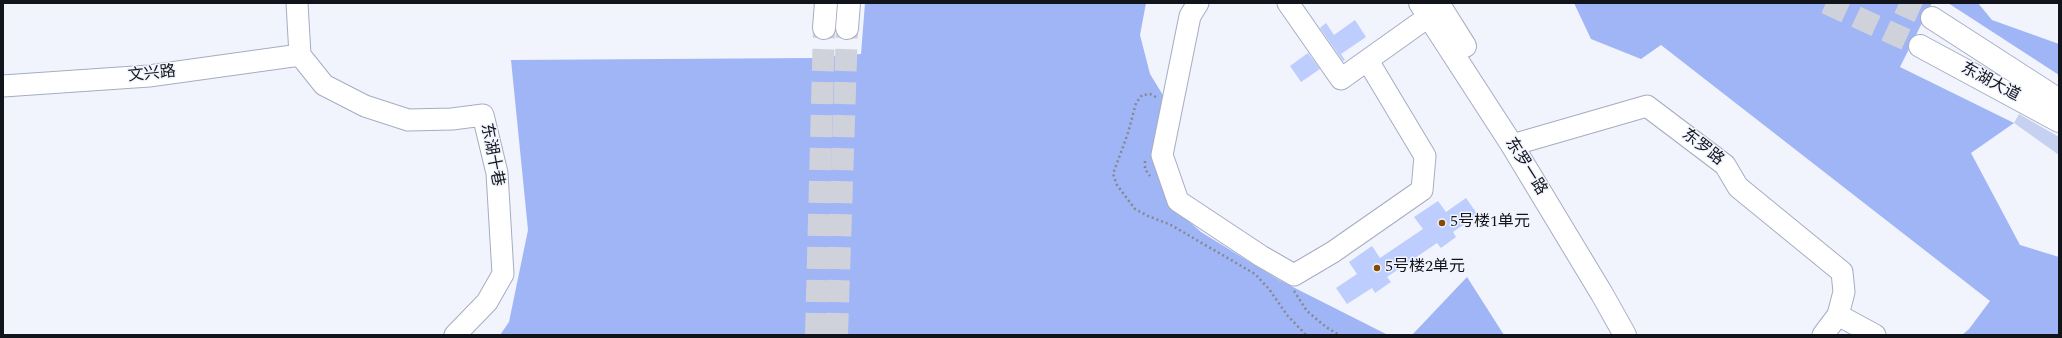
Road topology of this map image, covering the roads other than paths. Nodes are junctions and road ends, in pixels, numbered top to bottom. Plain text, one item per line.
1 (297, 3) edge
2 (826, 3) edge
3 (848, 3) edge
4 (1198, 3) edge
5 (1288, 3) edge
6 (1429, 8) edge
7 (1932, 18) tunnel mouth
8 (824, 28) tunnel mouth
9 (847, 28) tunnel mouth
10 (1920, 46) tunnel mouth
11 (300, 55) junction
12 (1368, 61) junction
13 (3, 86) edge
14 (2059, 100) edge
15 (2059, 121) edge
16 (1519, 143) junction
17 (1838, 315) junction
18 (455, 335) edge
19 (1625, 335) edge
20 (1639, 335) edge
21 (1822, 335) edge
22 (1874, 335) edge

1 - 11 street
2 - 8 main road
3 - 9 main road
4 - 12 street
5 - 12 street
6 - 12 street
6 - 16 main road, 东罗一路
7 - 14 main road, 东湖大道
10 - 15 main road, 东湖大道
11 - 13 street, 文兴路
11 - 18 street, 东湖十巷
16 - 17 street, 东罗路
16 - 19 main road, 东罗一路
16 - 20 main road, 东罗一路
17 - 21 street, 东罗路
17 - 22 street

